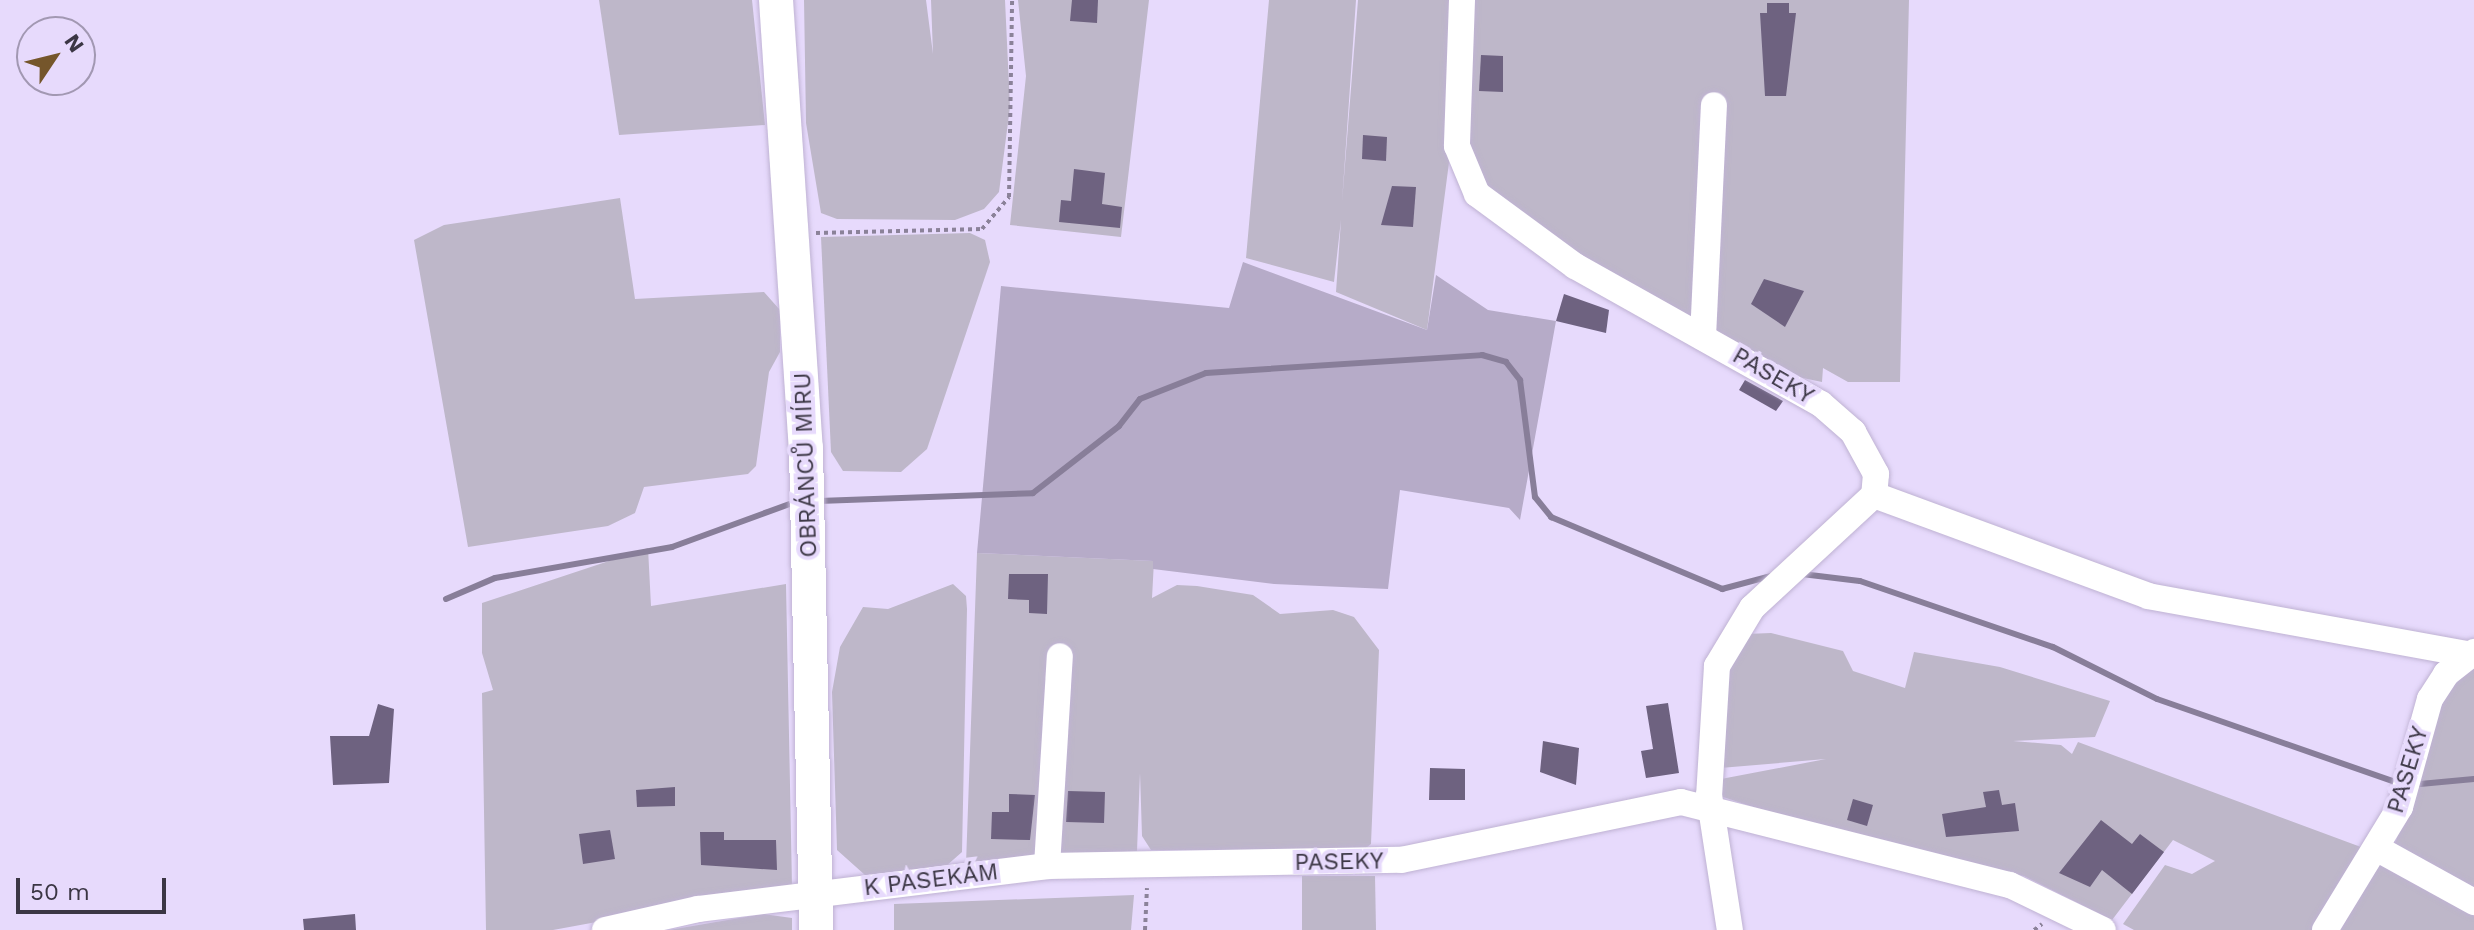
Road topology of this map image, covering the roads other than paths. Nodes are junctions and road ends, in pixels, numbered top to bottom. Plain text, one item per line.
1 (776, 0) edge
2 (1462, 0) edge
3 (1714, 105) dead end
4 (1703, 337) junction
5 (1874, 495) junction
6 (2471, 653) edge
7 (1060, 656) dead end
8 (1713, 809) junction
9 (2378, 849) junction
10 (1149, 865) joint
11 (1047, 866) junction
12 (816, 893) junction
13 (2474, 902) edge
14 (605, 930) edge
15 (816, 930) edge
16 (1730, 930) edge
17 (2103, 930) edge
18 (2325, 930) edge

1 - 12 main road, OBRÁNCŮ MÍRU
2 - 4 street, PASEKY
3 - 4 street
4 - 5 street, PASEKY
5 - 6 street
5 - 8 street
6 - 9 street, PASEKY
7 - 11 street
8 - 10 street, PASEKY
8 - 16 street
8 - 17 street, PASEKY
9 - 13 street
9 - 18 street, PASEKY
10 - 11 street, K PASEKÁM
11 - 12 street, K PASEKÁM
12 - 14 street, K PASEKÁM
12 - 15 main road, OBRÁNCŮ MÍRU

